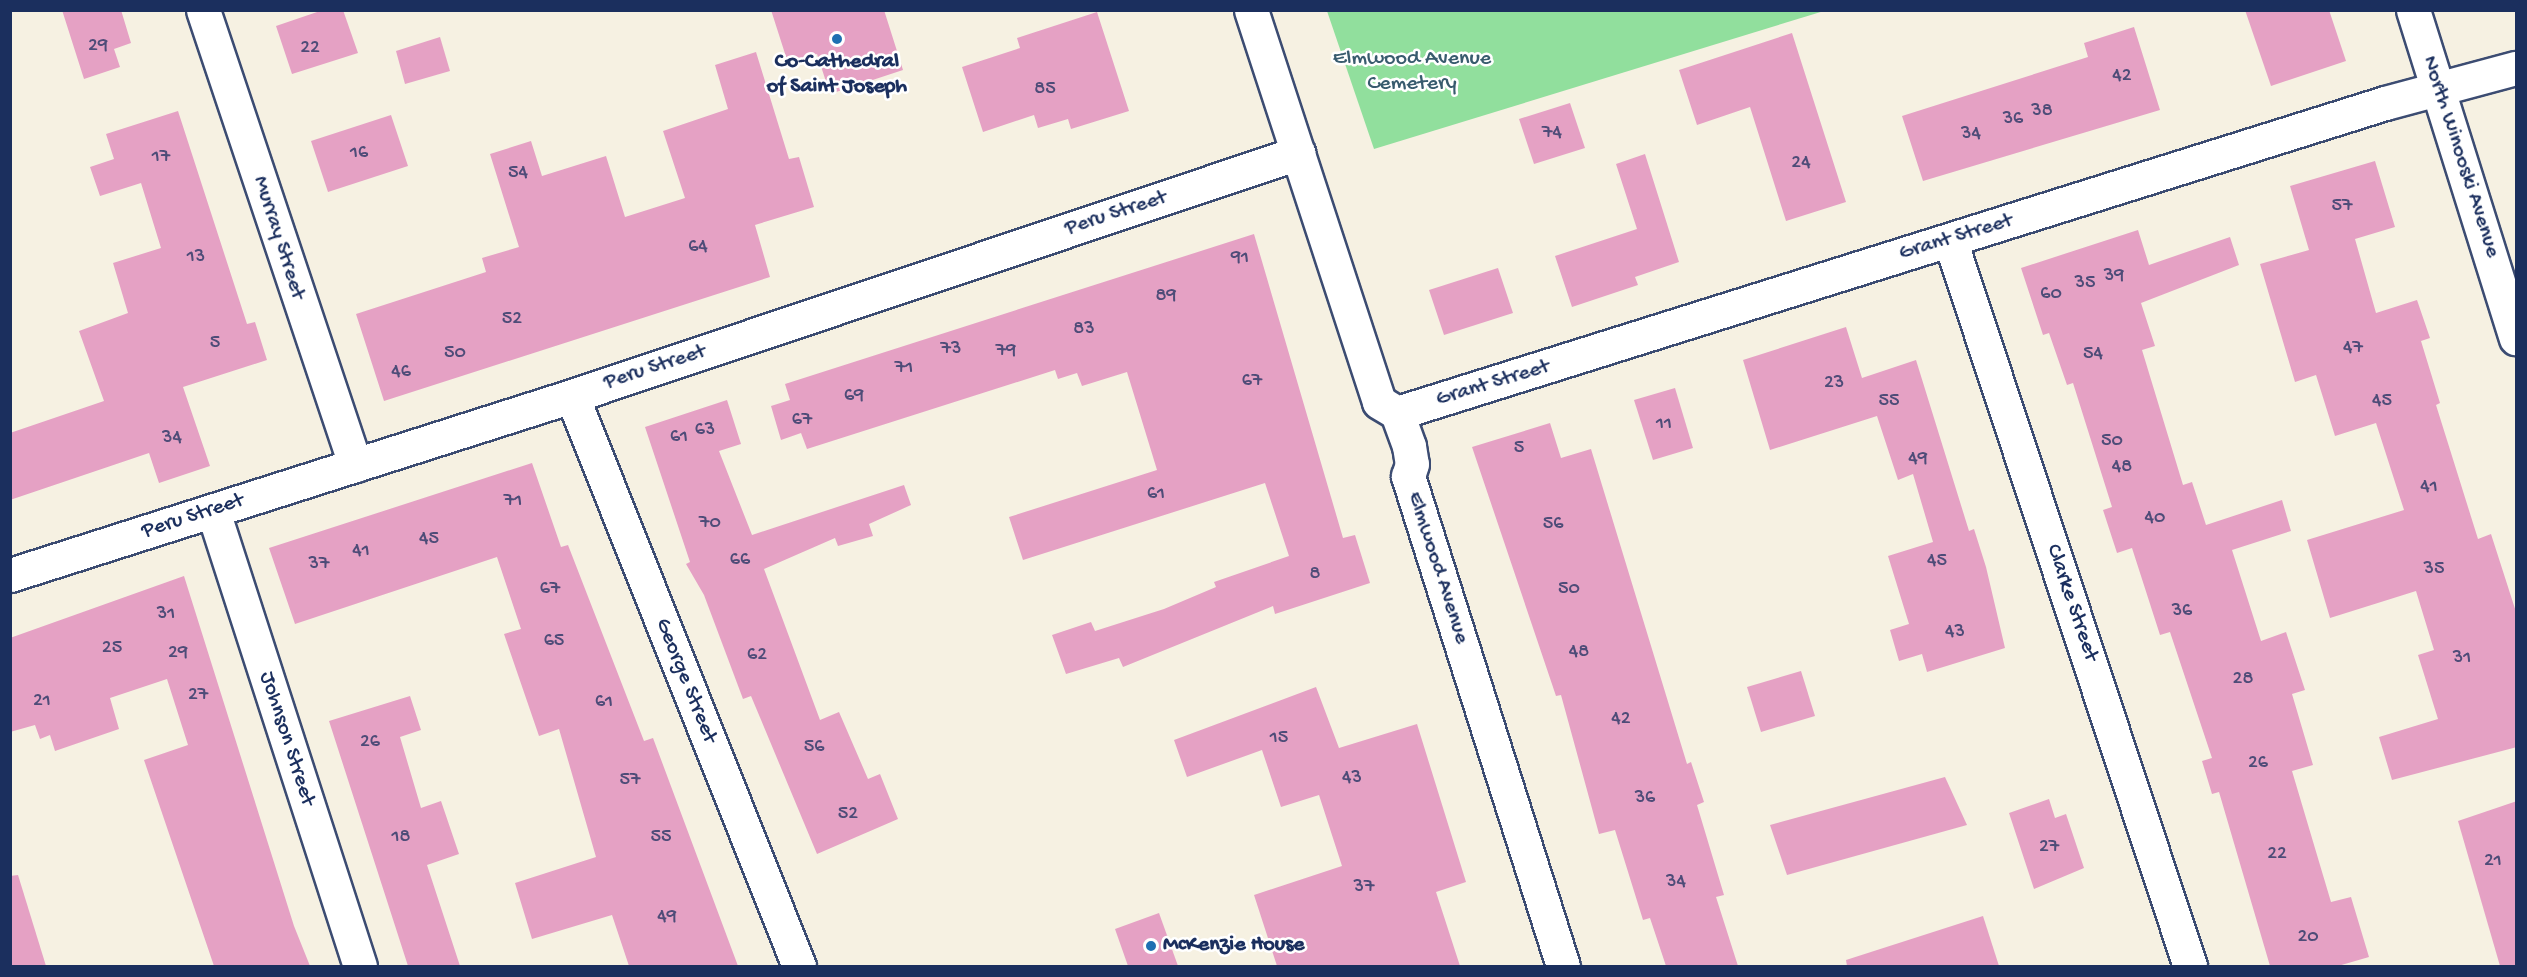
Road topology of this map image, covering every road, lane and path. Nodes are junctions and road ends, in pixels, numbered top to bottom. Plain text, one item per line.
1 (202, 10) edge
2 (1251, 10) edge
3 (2413, 10) edge
4 (2517, 68) edge
5 (2439, 90) junction
6 (1298, 153) junction
7 (1950, 240) junction
8 (2517, 338) edge
9 (572, 396) junction
10 (1397, 413) junction
11 (354, 465) junction
12 (213, 511) junction
13 (10, 575) edge
14 (360, 966) edge
15 (800, 966) edge
16 (1563, 966) edge
17 (2190, 966) edge

1 - 11 street, Murray Street
2 - 6 street, Elmwood Avenue
3 - 5 street, North Winooski Avenue
4 - 5 street, Grant Street
5 - 7 street, Grant Street
5 - 8 street, North Winooski Avenue
6 - 9 street, Peru Street
6 - 10 street, Elmwood Avenue
7 - 10 street, Grant Street
7 - 17 street, Clarke Street
9 - 11 street, Peru Street
9 - 15 street, George Street
10 - 16 street, Elmwood Avenue
11 - 12 street, Peru Street
12 - 13 street, Peru Street
12 - 14 street, Johnson Street

